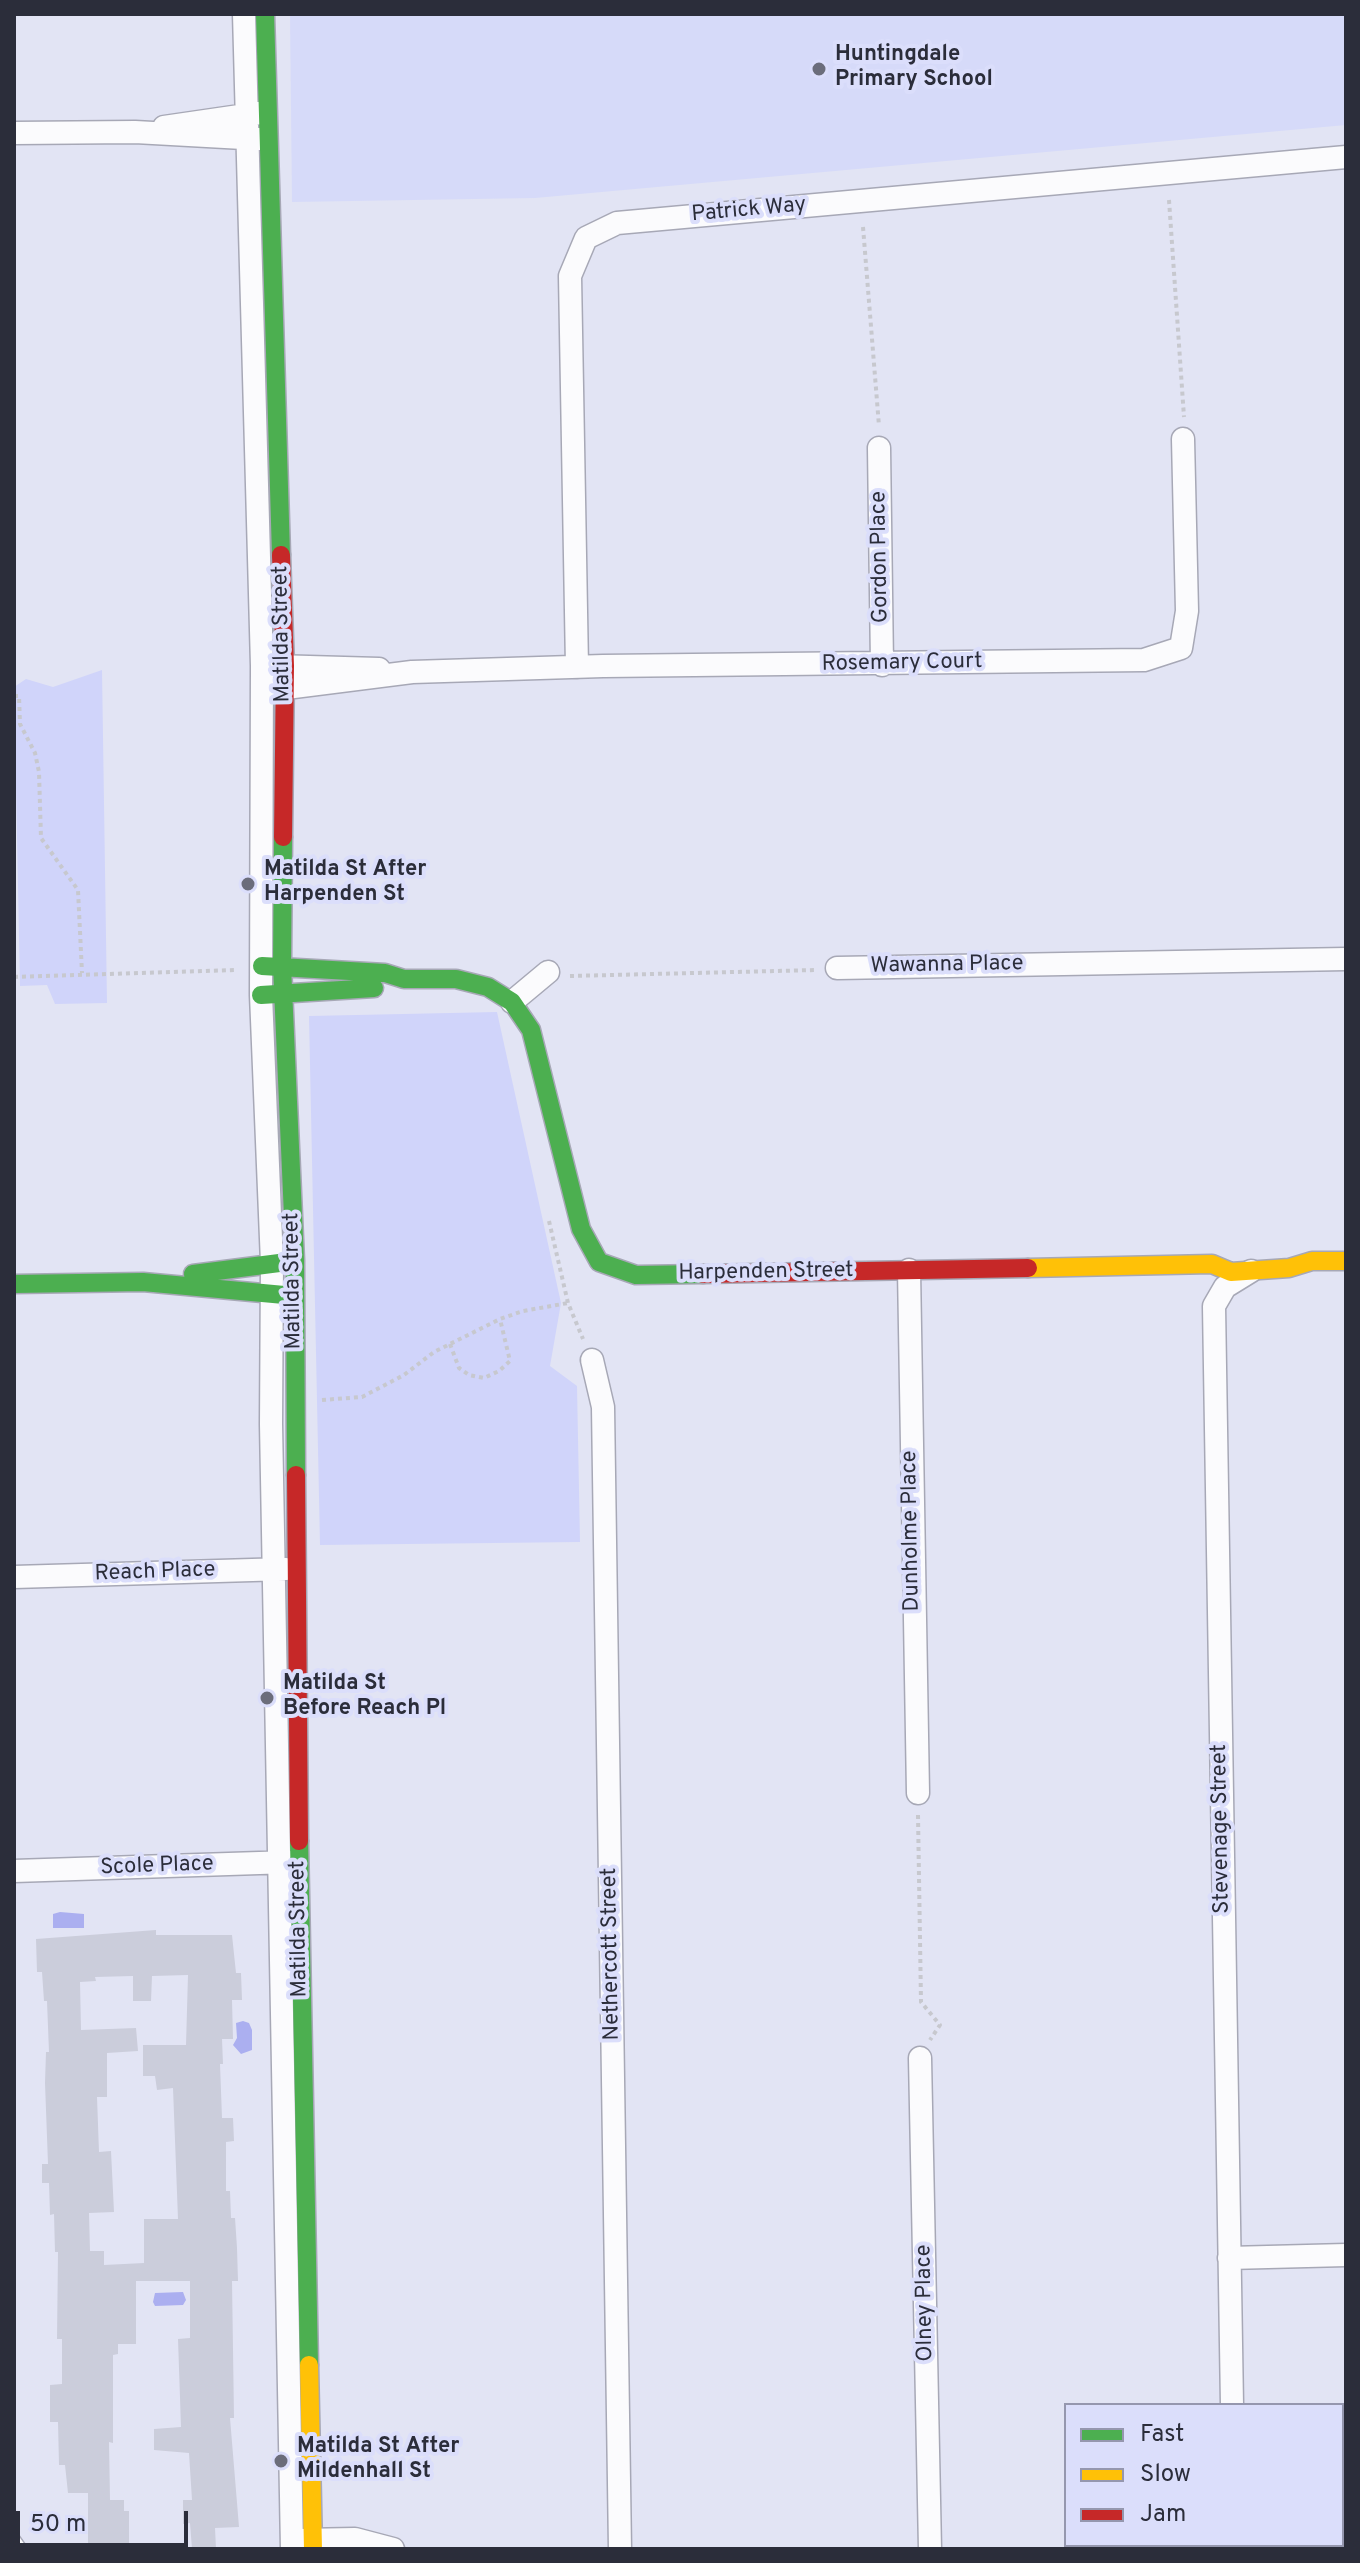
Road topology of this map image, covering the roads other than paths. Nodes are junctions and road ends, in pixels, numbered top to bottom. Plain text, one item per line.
1 (244, 14) edge
2 (265, 14) edge
3 (257, 113) junction
4 (135, 132) junction
5 (14, 133) edge
6 (258, 140) junction
7 (1346, 157) edge
8 (1183, 439) road end
9 (879, 448) road end
10 (882, 665) junction
11 (577, 667) junction
12 (274, 678) junction
13 (1346, 959) edge
14 (268, 968) junction
15 (837, 968) road end
16 (548, 972) road end
17 (404, 979) junction
18 (272, 995) junction
19 (512, 1002) junction
20 (295, 1261) junction
21 (1312, 1261) junction
22 (1346, 1261) edge
23 (272, 1263) junction
24 (1212, 1264) junction
25 (909, 1270) junction
26 (1252, 1271) junction
27 (143, 1282) junction
28 (14, 1284) edge
29 (272, 1296) junction
30 (295, 1296) junction
31 (592, 1360) road end
32 (284, 1570) junction
33 (14, 1577) edge
34 (918, 1793) road end
35 (289, 1862) junction
36 (14, 1871) edge
37 (920, 2058) road end
38 (1346, 2255) edge
39 (1229, 2258) junction
40 (1232, 2403) edge
41 (14, 2539) edge
42 (303, 2544) edge
43 (21, 2549) edge
44 (393, 2549) edge
45 (620, 2549) edge
46 (930, 2549) edge

1 - 3 street, Matilda Street
2 - 3 street, Matilda Street
3 - 4 street
3 - 6 street, Matilda Street
4 - 5 street
4 - 6 street
6 - 12 street, Matilda Street
7 - 11 street, Patrick Way
8 - 10 street, Rosemary Court
9 - 10 street, Gordon Place
10 - 11 street, Rosemary Court
11 - 12 street, Rosemary Court
12 - 14 street, Matilda Street
13 - 15 street, Wawanna Place
14 - 17 street
14 - 18 street, Matilda Street
16 - 19 street
17 - 18 street
17 - 19 street
18 - 20 street, Matilda Street
18 - 23 street, Matilda Street
19 - 25 street, Harpenden Street
20 - 23 street
20 - 30 street, Matilda Street
21 - 22 street, Harpenden Street
21 - 24 street, Harpenden Street
21 - 26 street, Harpenden Street
23 - 27 street
23 - 29 street, Matilda Street
24 - 25 street, Harpenden Street
24 - 26 street, Harpenden Street
25 - 34 street, Dunholme Place
26 - 39 street, Stevenage Street
27 - 28 street
27 - 29 street
29 - 30 street
29 - 32 street, Matilda Street
30 - 32 street, Matilda Street
31 - 45 street, Nethercott Street
32 - 33 street, Reach Place
32 - 35 street, Matilda Street
35 - 36 street, Scole Place
35 - 42 street, Matilda Street
37 - 46 street, Olney Place
38 - 39 street
39 - 40 street, Stevenage Street
41 - 43 lane
42 - 44 street

